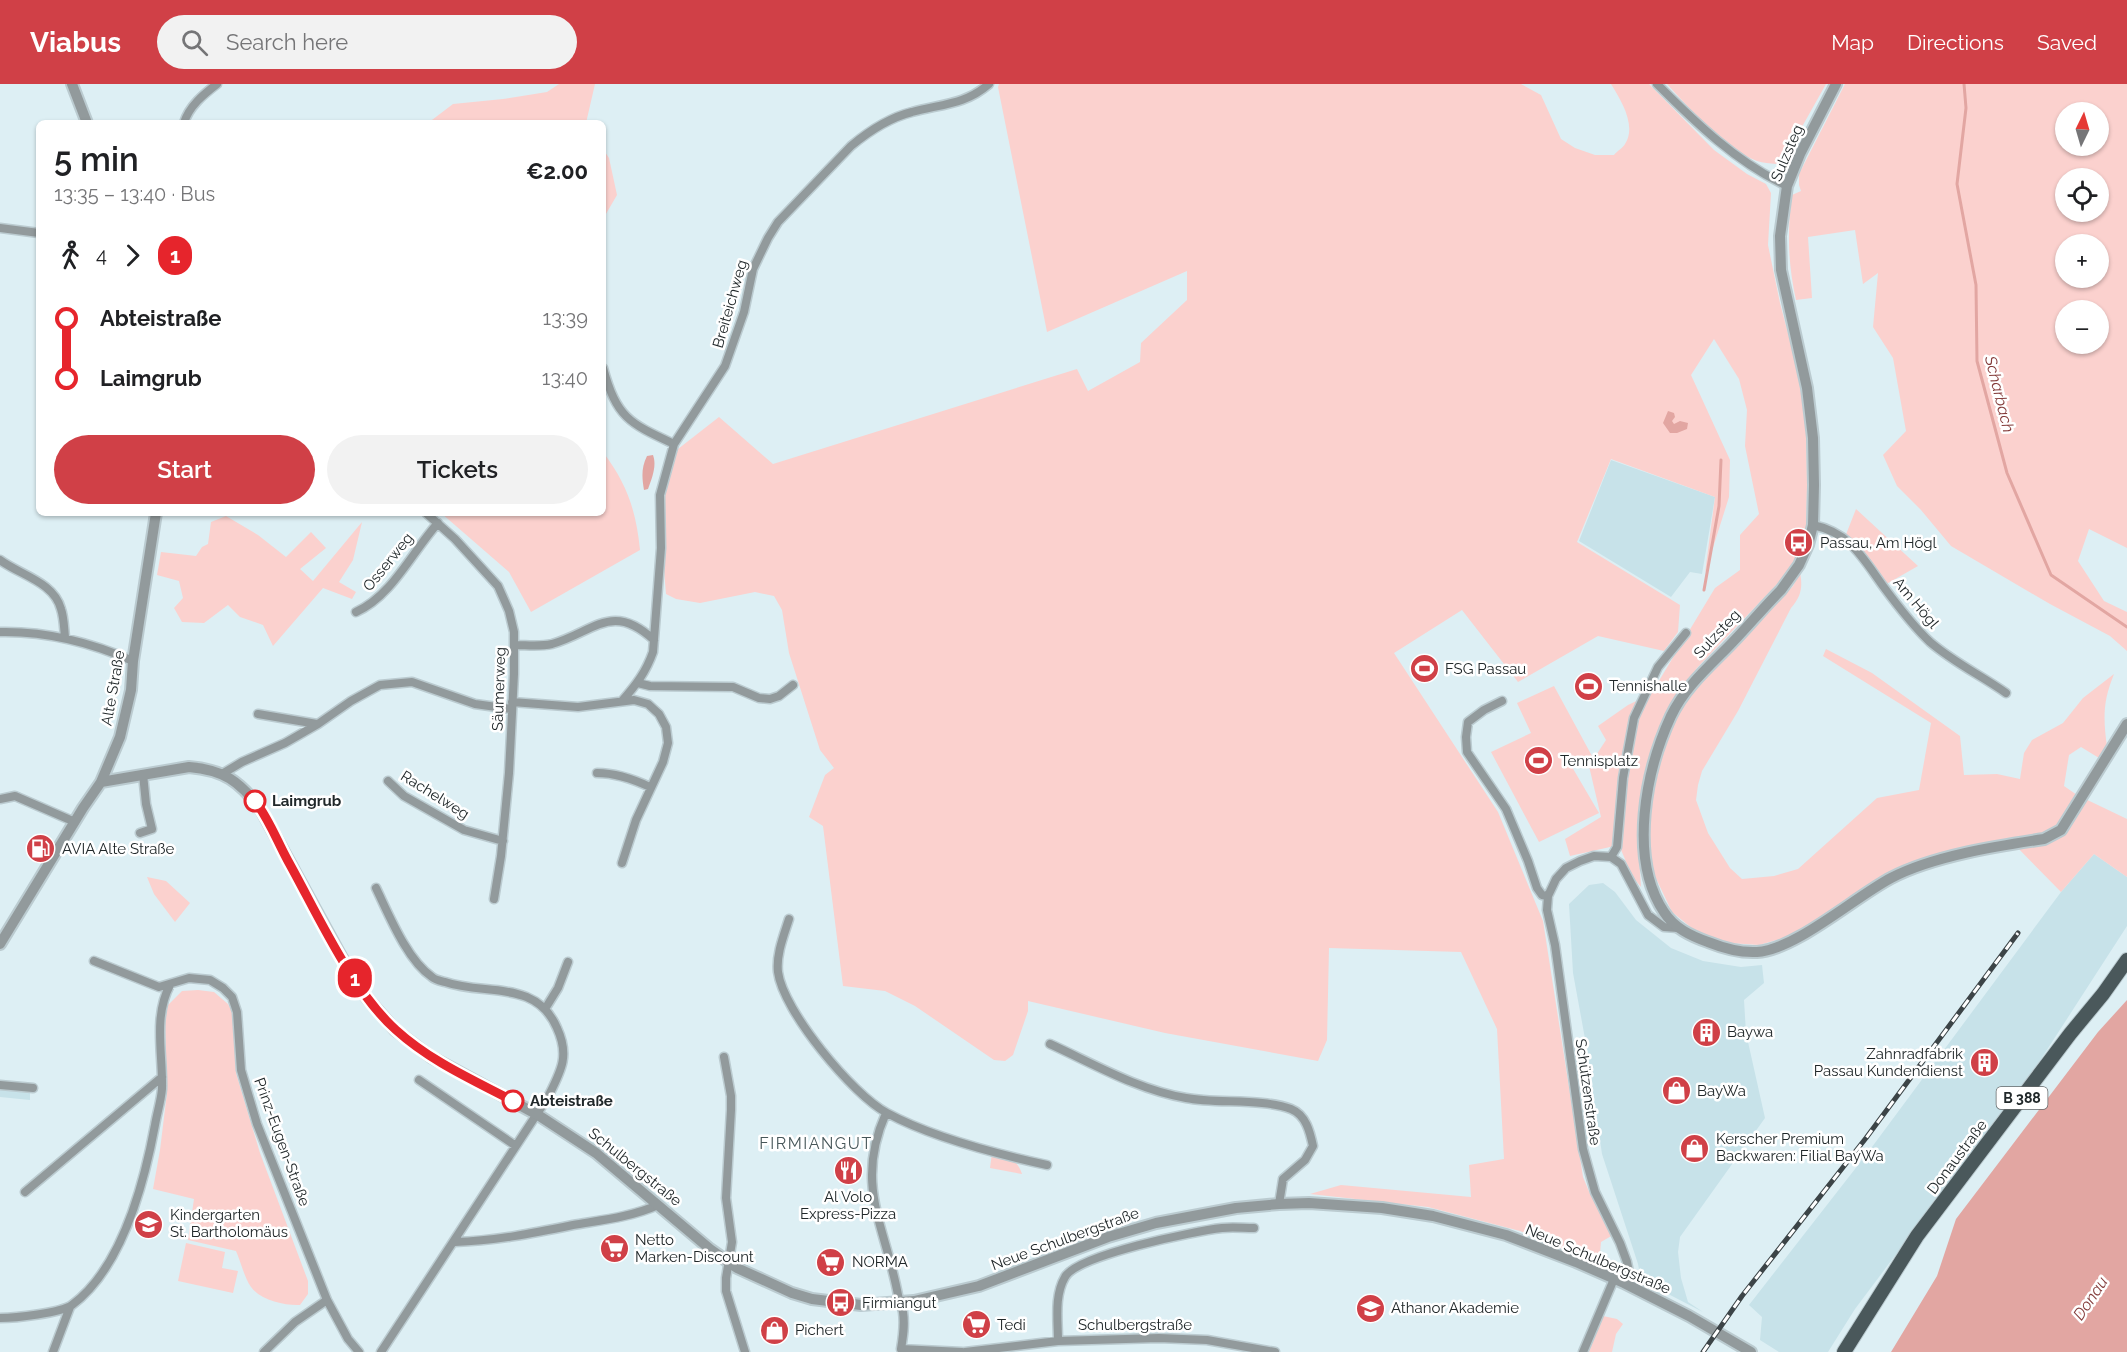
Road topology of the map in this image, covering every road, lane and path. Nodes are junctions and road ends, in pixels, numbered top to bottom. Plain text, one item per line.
1 (72, 84) edge
2 (218, 84) edge
3 (989, 84) edge
4 (1656, 84) edge
5 (1836, 84) edge
6 (86, 120) edge
7 (186, 120) edge
8 (1787, 186) junction
9 (0, 228) edge
10 (36, 233) edge
11 (606, 379) edge
12 (674, 444) junction
13 (156, 516) edge
14 (430, 516) edge
15 (438, 523) junction
16 (1813, 525) junction
17 (0, 560) edge
18 (356, 612) dead end
19 (0, 632) edge
20 (1686, 633) dead end
21 (65, 637) junction
22 (654, 640) junction
23 (514, 645) junction
24 (133, 661) junction
25 (638, 683) junction
26 (793, 685) dead end
27 (2006, 693) dead end
28 (622, 701) junction
29 (1502, 701) dead end
30 (511, 706) junction
31 (258, 714) dead end
32 (318, 724) junction
33 (2127, 724) edge
34 (597, 773) dead end
35 (143, 774) junction
36 (222, 774) junction
37 (387, 781) dead end
38 (101, 782) junction
39 (650, 787) junction
40 (0, 799) edge
41 (75, 822) junction
42 (140, 833) dead end
43 (503, 841) junction
44 (1611, 857) junction
45 (622, 863) dead end
46 (376, 888) dead end
47 (1548, 896) junction
48 (494, 898) dead end
49 (789, 919) dead end
50 (1678, 928) junction
51 (0, 944) edge
52 (2127, 960) edge
53 (94, 961) dead end
54 (568, 962) dead end
55 (170, 985) junction
56 (545, 1009) junction
57 (1050, 1044) dead end
58 (724, 1056) dead end
59 (162, 1077) junction
60 (419, 1080) dead end
61 (0, 1085) edge
62 (33, 1088) dead end
63 (886, 1113) junction
64 (538, 1114) junction
65 (516, 1146) junction
66 (1047, 1165) dead end
67 (25, 1192) dead end
68 (1279, 1204) junction
69 (658, 1205) junction
70 (1254, 1228) dead end
71 (455, 1242) junction
72 (730, 1263) junction
73 (1619, 1281) junction
74 (327, 1300) junction
75 (901, 1303) junction
76 (70, 1307) junction
77 (0, 1318) edge
78 (1058, 1341) junction
79 (900, 1350) edge
80 (994, 1351) edge
81 (1265, 1351) edge
82 (53, 1352) edge
83 (264, 1352) edge
84 (359, 1352) edge
85 (381, 1352) edge
86 (745, 1352) edge
87 (963, 1352) edge
88 (1275, 1352) edge
89 (1583, 1352) edge
90 (1751, 1352) edge
91 (1844, 1352) edge

1 - 6 street
2 - 7 street
3 - 12 street, Breiteichweg
4 - 8 street
5 - 8 street, Sulzsteg
8 - 16 street, Sulzsteg
9 - 10 street
11 - 12 street
12 - 22 street, Breiteichweg
13 - 24 street, Alte Straße
14 - 15 street, Säumerweg
15 - 18 street, Osserweg
15 - 23 street, Säumerweg
16 - 27 street, Am Högl
16 - 50 street, Sulzsteg
17 - 21 street
19 - 21 street
20 - 44 street, Sulzsteg
21 - 24 street
22 - 23 street
22 - 25 street, Breiteichweg
23 - 30 street, Säumerweg
24 - 38 street, Alte Straße
25 - 26 street
25 - 28 street, Breiteichweg
28 - 30 street
28 - 39 street
29 - 47 street
30 - 32 street
30 - 43 street, Säumerweg
31 - 32 street
32 - 36 street
33 - 50 street, Sulzsteg
34 - 39 street
35 - 36 street, Schulbergstraße
35 - 38 street, Schulbergstraße
35 - 42 street
36 - 64 street, Schulbergstraße
37 - 43 street, Rachelweg
38 - 41 street, Alte Straße
39 - 45 street
40 - 41 street
41 - 51 street, Alte Straße
43 - 48 street, Säumerweg
44 - 47 street
44 - 50 street
46 - 56 street
47 - 73 street, Schützenstraße
49 - 63 street
52 - 91 main road, Donaustraße / B 388
53 - 55 street, Prinz-Eugen-Straße
54 - 56 street
55 - 59 street
55 - 74 street, Prinz-Eugen-Straße
56 - 64 street
57 - 68 street
58 - 72 street
59 - 67 street
59 - 76 street
60 - 65 street
61 - 62 street
63 - 66 street
63 - 75 street
64 - 65 street
64 - 69 street, Schulbergstraße
65 - 71 street
68 - 73 street, Neue Schulbergstraße
68 - 75 street, Neue Schulbergstraße
69 - 71 street
69 - 72 street, Schulbergstraße
70 - 78 street
71 - 85 street
72 - 75 street, Schulbergstraße
72 - 86 street
73 - 89 street
73 - 90 street, Neue Schulbergstraße
74 - 83 street
74 - 84 street, Prinz-Eugen-Straße
75 - 79 street, Schulbergstraße
76 - 77 street
76 - 82 street
78 - 80 street, Schulbergstraße
78 - 81 street, Schulbergstraße
79 - 87 street, Schulbergstraße
80 - 87 street, Schulbergstraße
81 - 88 street, Schulbergstraße

